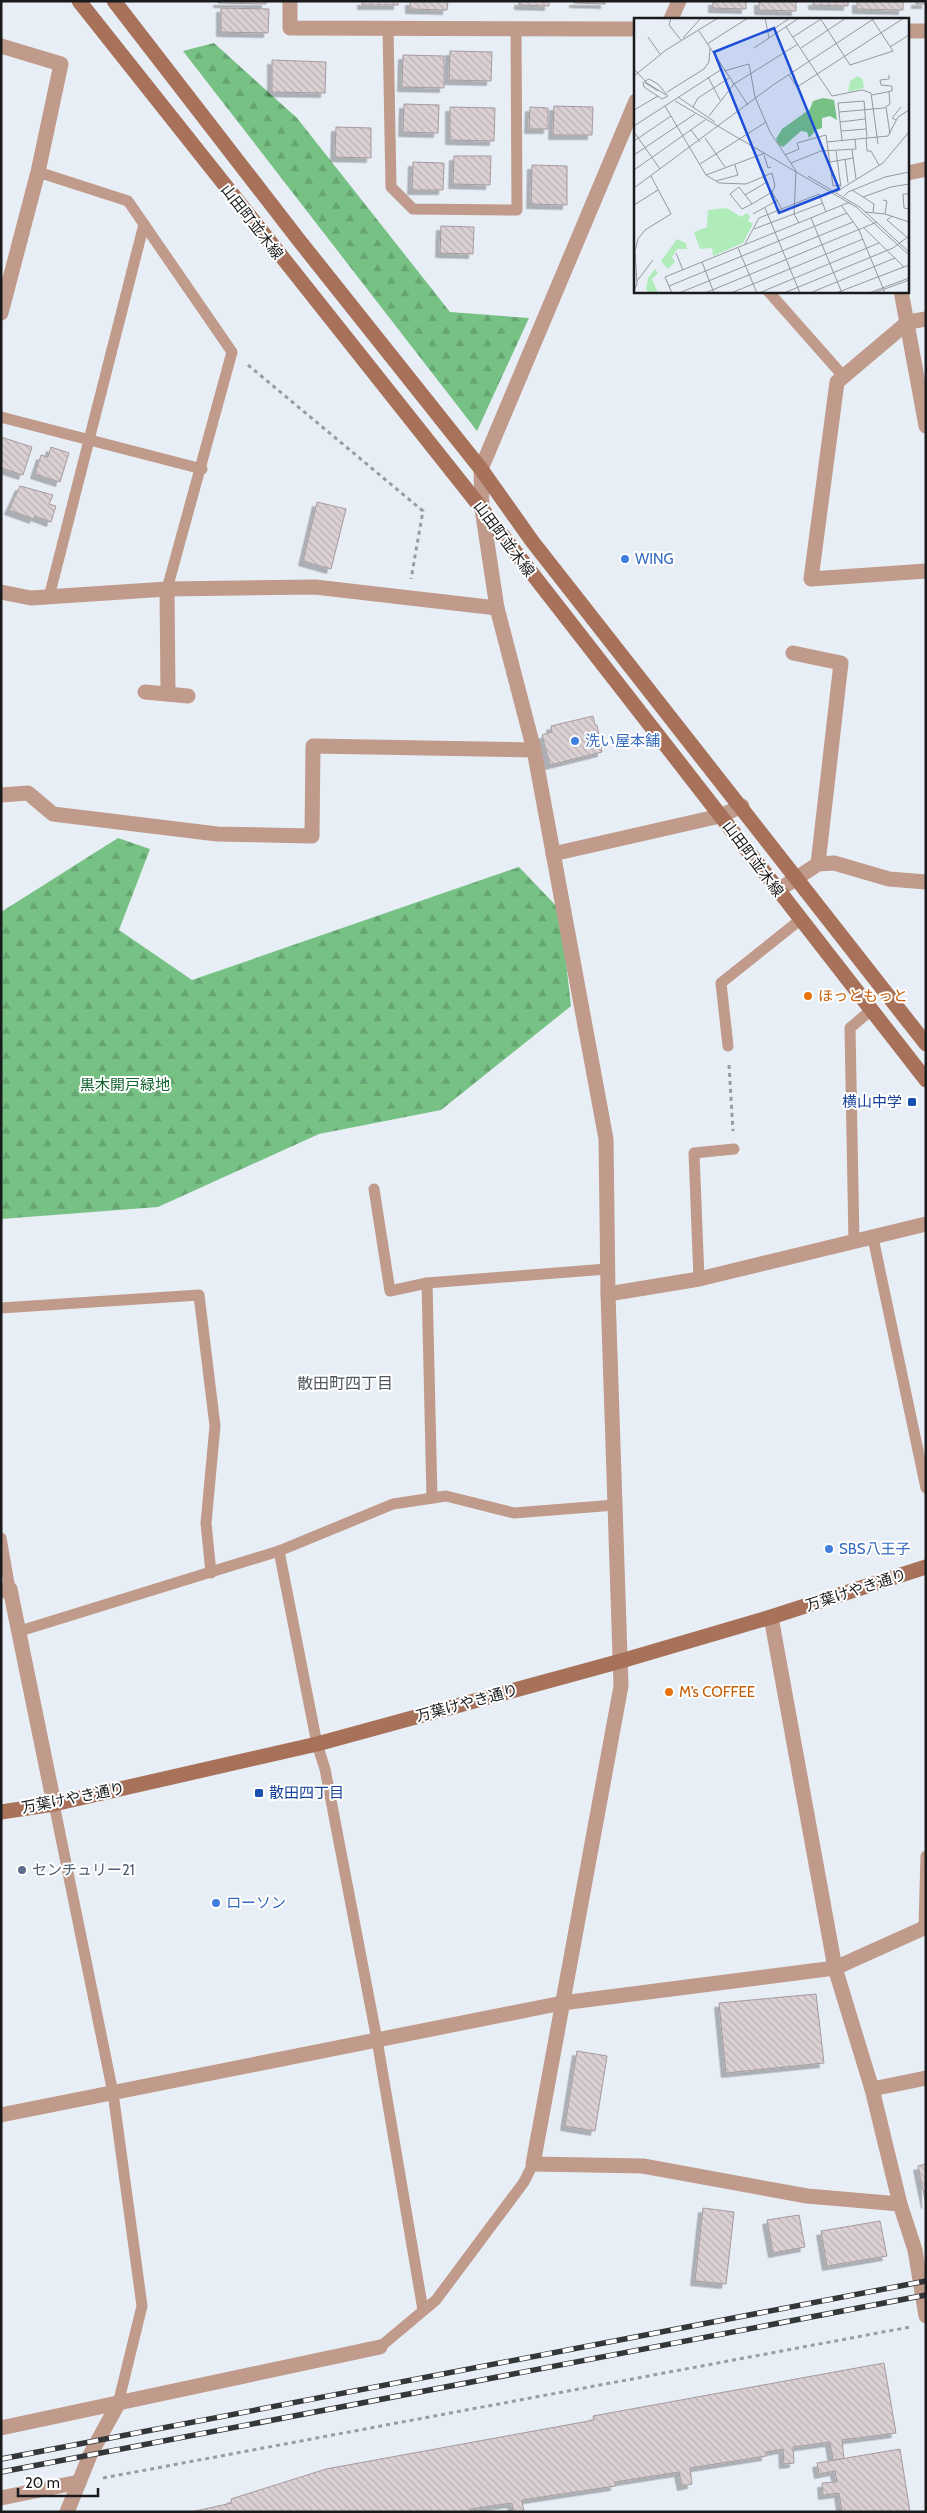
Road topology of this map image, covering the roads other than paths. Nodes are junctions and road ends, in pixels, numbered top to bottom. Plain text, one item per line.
1 (79, 1) edge
2 (114, 1) edge
3 (290, 1) edge
4 (679, 1) edge
5 (671, 18) edge
6 (388, 28) junction
7 (516, 28) junction
8 (634, 29) edge
9 (910, 31) edge
10 (926, 32) edge
11 (1, 46) edge
12 (634, 106) edge
13 (926, 169) edge
14 (38, 172) junction
15 (910, 173) edge
16 (144, 224) junction
17 (298, 239) junction
18 (277, 254) junction
19 (769, 292) edge
20 (901, 292) edge
21 (1, 313) edge
22 (926, 319) edge
23 (908, 322) junction
24 (844, 377) junction
25 (1, 417) edge
26 (926, 426) edge
27 (89, 440) junction
28 (202, 469) junction
29 (481, 469) junction
30 (482, 509) junction
31 (926, 571) edge
32 (167, 589) junction
33 (1, 592) edge
34 (48, 597) junction
35 (497, 608) junction
36 (793, 653) dead end
37 (145, 692) dead end
38 (168, 694) junction
39 (188, 696) dead end
40 (534, 750) junction
41 (1, 795) edge
42 (742, 806) junction
43 (720, 816) junction
44 (553, 854) junction
45 (818, 864) junction
46 (796, 878) junction
47 (926, 882) edge
48 (777, 891) junction
49 (800, 920) junction
50 (871, 1010) junction
51 (926, 1044) edge
52 (728, 1046) road end
53 (926, 1080) edge
54 (734, 1149) road end
55 (374, 1189) dead end
56 (926, 1224) edge
57 (873, 1238) junction
58 (854, 1242) junction
59 (607, 1269) junction
60 (699, 1279) junction
61 (427, 1284) junction
62 (608, 1294) junction
63 (1, 1308) edge
64 (926, 1488) edge
65 (432, 1498) junction
66 (615, 1505) junction
67 (1, 1538) edge
68 (279, 1552) junction
69 (926, 1568) edge
70 (211, 1574) junction
71 (6, 1590) edge
72 (771, 1617) junction
73 (20, 1631) junction
74 (621, 1661) junction
75 (317, 1744) junction
76 (54, 1804) junction
77 (1, 1812) edge
78 (926, 1856) edge
79 (925, 1927) edge
80 (835, 1968) junction
81 (562, 2003) junction
82 (376, 2040) junction
83 (926, 2078) edge
84 (872, 2088) junction
85 (113, 2093) junction
86 (1, 2115) edge
87 (533, 2164) junction
88 (900, 2204) junction
89 (920, 2249) edge
90 (424, 2310) junction
91 (921, 2321) edge
92 (380, 2347) joint
93 (118, 2404) junction
94 (1, 2428) edge
95 (79, 2482) junction
96 (1, 2498) edge
97 (67, 2512) edge

1 - 18 street, 山田町並木線
2 - 17 street, 山田町並木線
3 - 6 street
4 - 5 street
6 - 7 street
6 - 7 lane
7 - 8 street
9 - 10 street
11 - 14 street
12 - 29 street
13 - 15 street
14 - 16 lane
14 - 21 street
16 - 27 lane
16 - 28 lane
17 - 18 street
17 - 29 street, 山田町並木線
18 - 30 street, 山田町並木線
19 - 24 lane
20 - 23 street
22 - 23 street
23 - 24 street
23 - 26 street
24 - 31 street
25 - 27 lane
27 - 28 lane
27 - 34 lane
28 - 32 lane
29 - 30 street
29 - 42 street, 山田町並木線
30 - 35 street
30 - 43 street, 山田町並木線
32 - 34 street
32 - 35 street
32 - 38 street
33 - 34 street
35 - 40 street
36 - 45 street
37 - 38 street
38 - 39 street
40 - 41 street
40 - 44 street
42 - 43 street
42 - 46 street, 山田町並木線
43 - 44 street
43 - 48 street, 山田町並木線
44 - 59 street
45 - 46 street
45 - 47 street
46 - 48 street
46 - 51 street, 山田町並木線
48 - 49 street, 山田町並木線
49 - 50 street, 山田町並木線
49 - 52 lane
50 - 53 street, 山田町並木線
50 - 58 lane
54 - 60 lane
55 - 61 lane
56 - 57 street
57 - 58 street
57 - 64 lane
58 - 60 street
59 - 61 lane
59 - 62 street
60 - 62 street
61 - 65 lane
62 - 66 street
63 - 70 lane
65 - 66 lane
65 - 68 lane
66 - 74 street
67 - 71 lane
68 - 70 lane
68 - 75 lane
69 - 72 street, 万葉けやき通り
70 - 73 lane
71 - 73 street
72 - 74 street, 万葉けやき通り
72 - 80 street
73 - 76 street
74 - 75 street, 万葉けやき通り
74 - 81 street
75 - 76 street, 万葉けやき通り
75 - 82 lane
76 - 77 street, 万葉けやき通り
76 - 85 lane
78 - 79 lane
79 - 80 street
80 - 81 street
80 - 84 street
81 - 82 street
81 - 87 street
82 - 85 street
82 - 90 lane
83 - 84 street
84 - 88 street
85 - 86 street
85 - 93 lane
87 - 88 street
87 - 90 lane
88 - 89 street
89 - 91 street
90 - 92 lane
92 - 93 street
93 - 94 street
93 - 95 street
95 - 96 street
95 - 97 street

